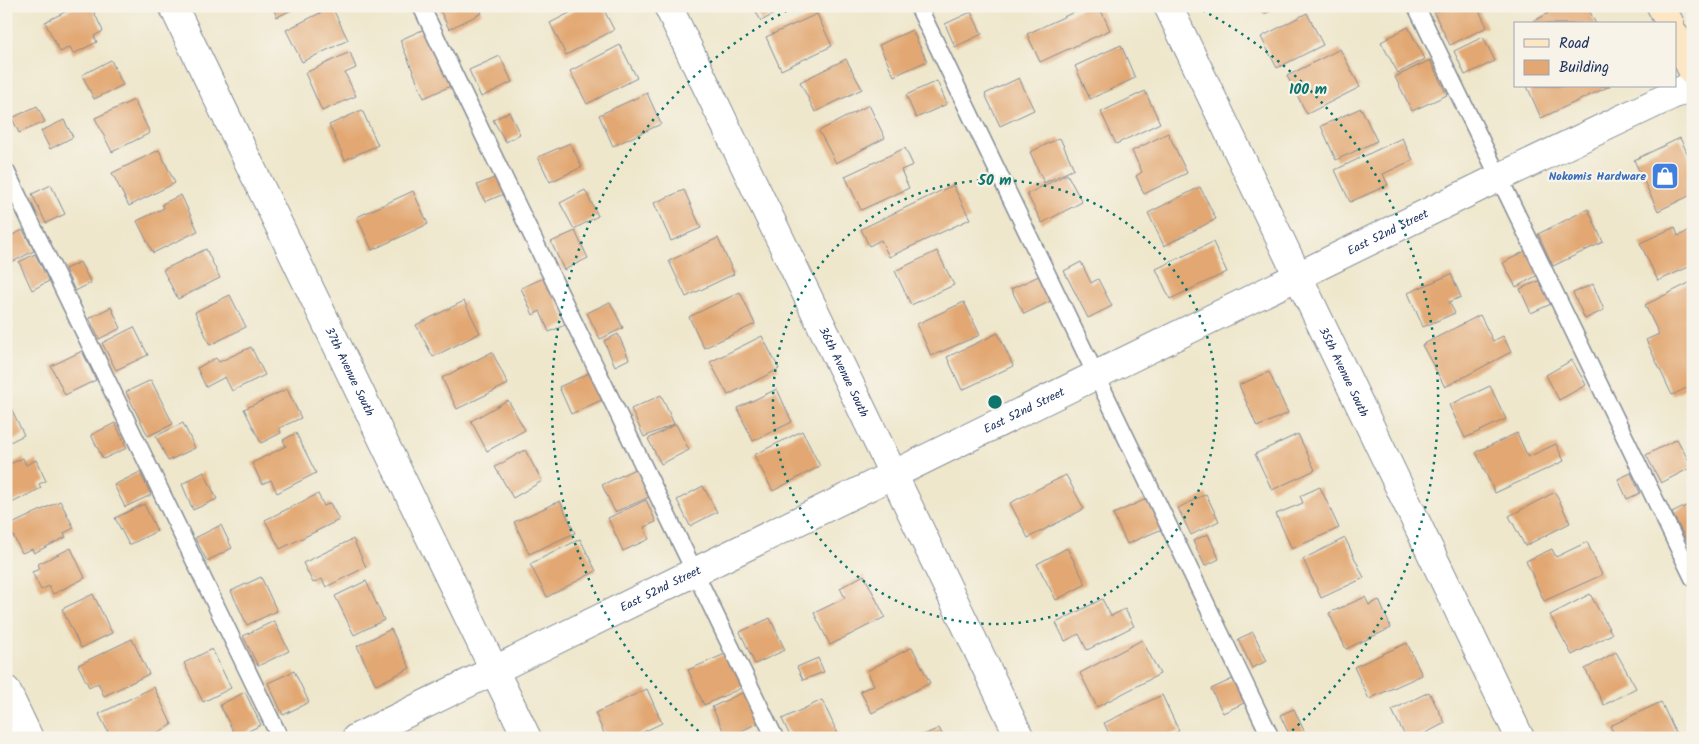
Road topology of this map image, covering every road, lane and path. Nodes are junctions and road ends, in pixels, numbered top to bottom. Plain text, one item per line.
1 (174, 6) edge
2 (421, 6) edge
3 (668, 6) edge
4 (918, 6) edge
5 (1168, 6) edge
6 (1416, 6) edge
7 (1661, 6) edge
8 (1669, 22) edge
9 (1676, 37) edge
10 (1693, 72) edge
11 (1693, 85) edge
12 (6, 171) edge
13 (1500, 177) junction
14 (1299, 276) junction
15 (1095, 375) junction
16 (893, 474) junction
17 (695, 571) junction
18 (1693, 578) edge
19 (495, 670) junction
20 (6, 690) edge
21 (29, 738) edge
22 (280, 738) edge
23 (356, 738) edge
24 (527, 738) edge
25 (775, 738) edge
26 (1020, 738) edge
27 (1271, 738) edge
28 (1520, 738) edge

1 - 19 street, 37th Avenue South
2 - 17 lane
3 - 16 street, 36th Avenue South
4 - 15 lane
5 - 14 street, 35th Avenue South
6 - 13 lane
7 - 8 street
9 - 10 street
11 - 13 street, East 52nd Street
12 - 22 lane
13 - 14 street, East 52nd Street
13 - 18 lane
14 - 15 street, East 52nd Street
14 - 28 street, 35th Avenue South
15 - 16 street, East 52nd Street
15 - 27 lane
16 - 17 street, East 52nd Street
16 - 26 street, 36th Avenue South
17 - 19 street, East 52nd Street
17 - 25 lane
19 - 23 street, East 52nd Street
19 - 24 street, 37th Avenue South
20 - 21 street

